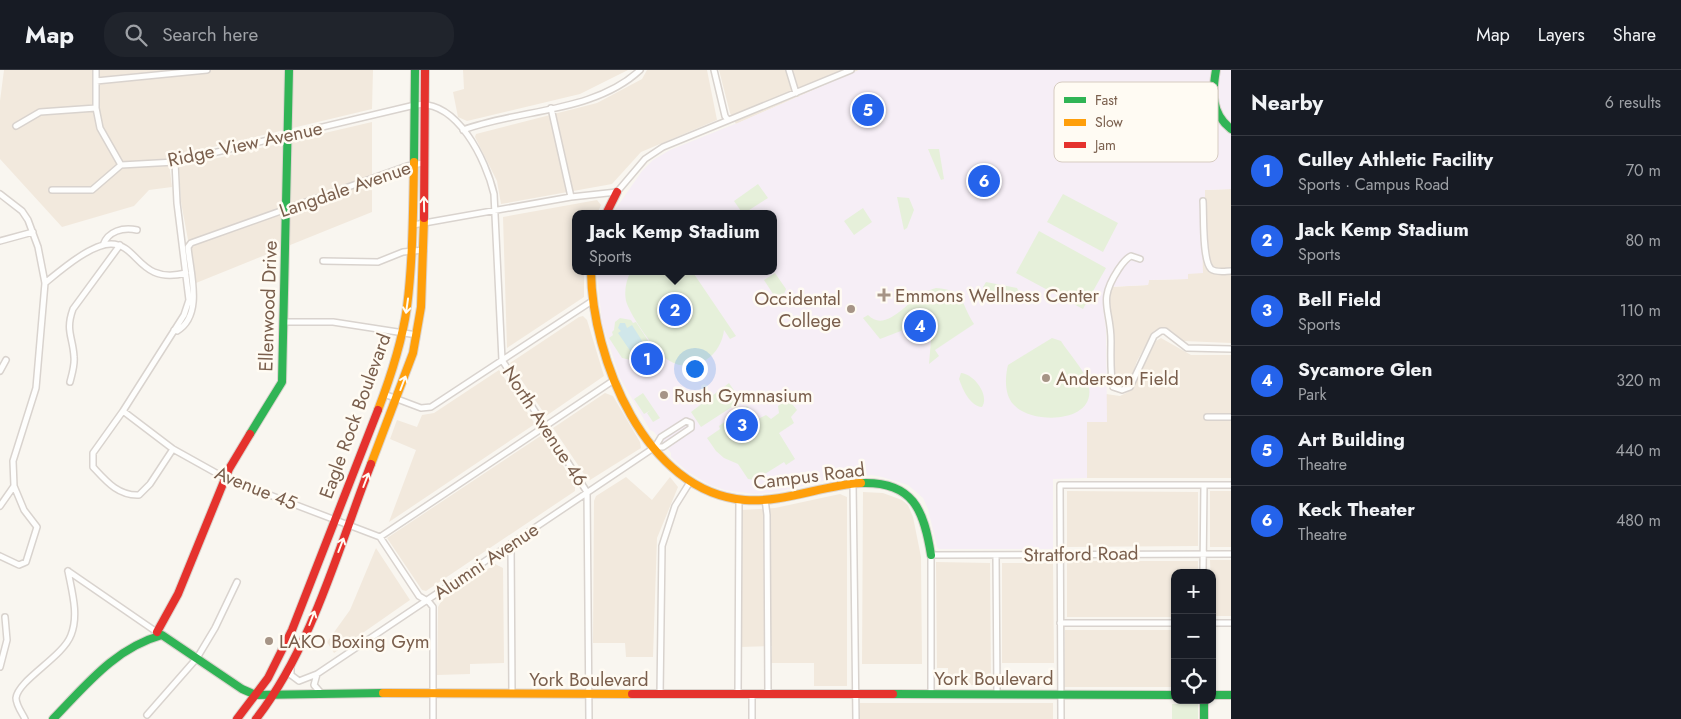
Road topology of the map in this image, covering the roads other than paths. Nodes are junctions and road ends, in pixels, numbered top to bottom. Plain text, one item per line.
1 (96, 70) edge
2 (207, 70) edge
3 (289, 70) edge
4 (415, 70) edge
5 (425, 70) edge
6 (640, 70) edge
7 (714, 70) edge
8 (789, 70) edge
9 (851, 70) edge
10 (96, 81) junction
11 (796, 93) junction
12 (424, 104) junction
13 (415, 105) junction
14 (96, 108) junction
15 (551, 108) junction
16 (1218, 116) edge
17 (728, 120) junction
18 (16, 126) dead end
19 (1231, 129) edge
20 (463, 130) junction
21 (288, 135) junction
22 (175, 162) junction
23 (423, 163) junction
24 (414, 164) junction
25 (121, 165) junction
26 (52, 190) dead end
27 (617, 192) junction
28 (0, 194) edge
29 (571, 197) junction
30 (1203, 201) dead end
31 (287, 210) junction
32 (608, 210) edge
33 (496, 212) junction
34 (413, 225) junction
35 (424, 225) junction
36 (137, 230) dead end
37 (33, 232) junction
38 (0, 241) edge
39 (103, 245) junction
40 (120, 245) junction
41 (424, 250) junction
42 (411, 251) junction
43 (1140, 258) dead end
44 (323, 261) dead end
45 (1231, 271) edge
46 (186, 273) junction
47 (591, 275) edge
48 (45, 283) junction
49 (592, 301) junction
50 (285, 322) junction
51 (174, 330) junction
52 (403, 333) junction
53 (417, 335) junction
54 (1231, 349) edge
55 (6, 360) dead end
56 (502, 360) junction
57 (0, 372) edge
58 (614, 380) junction
59 (70, 382) dead end
60 (384, 394) junction
61 (397, 399) junction
62 (123, 411) junction
63 (1207, 417) dead end
64 (1231, 417) edge
65 (544, 426) junction
66 (655, 447) junction
67 (173, 449) junction
68 (225, 478) junction
69 (690, 482) junction
70 (853, 483) junction
71 (1204, 485) junction
72 (1231, 485) edge
73 (14, 486) junction
74 (587, 492) junction
75 (739, 499) junction
76 (765, 499) junction
77 (0, 506) edge
78 (335, 520) junction
79 (348, 525) junction
80 (380, 537) junction
81 (511, 544) junction
82 (1060, 554) junction
83 (1203, 554) junction
84 (1231, 554) edge
85 (930, 555) junction
86 (996, 555) junction
87 (0, 556) edge
88 (1203, 569) edge
89 (237, 582) dead end
90 (427, 601) junction
91 (5, 617) dead end
92 (1060, 622) junction
93 (1171, 623) edge
94 (1216, 623) edge
95 (1231, 623) edge
96 (159, 633) junction
97 (284, 646) junction
98 (298, 652) junction
99 (197, 658) junction
100 (294, 661) junction
101 (0, 667) edge
102 (317, 674) junction
103 (276, 693) junction
104 (320, 693) junction
105 (931, 694) junction
106 (1060, 694) junction
107 (1231, 694) edge
108 (256, 695) junction
109 (433, 695) junction
110 (512, 695) junction
111 (589, 695) junction
112 (660, 695) junction
113 (738, 695) junction
114 (752, 695) junction
115 (768, 695) junction
116 (856, 695) junction
117 (997, 695) junction
118 (1171, 695) edge
119 (1216, 695) edge
120 (1204, 704) edge
121 (147, 715) dead end
122 (25, 719) edge
123 (53, 719) edge
124 (238, 719) edge
125 (256, 719) edge
126 (433, 719) edge
127 (589, 719) edge
128 (752, 719) edge
129 (856, 719) edge
130 (1061, 719) edge
131 (1204, 719) edge

1 - 10 street
2 - 10 street
3 - 21 main road, Ellenwood Drive
4 - 13 main road, Eagle Rock Boulevard
5 - 12 main road, Eagle Rock Boulevard
6 - 15 street
7 - 17 street
8 - 11 street
9 - 11 street
10 - 14 street
11 - 17 street
12 - 13 street, Ridge View Avenue
12 - 20 street, North Avenue 46
12 - 23 main road, Eagle Rock Boulevard
13 - 21 street, Ridge View Avenue
13 - 24 main road, Eagle Rock Boulevard
14 - 18 street
14 - 25 street
15 - 20 street
15 - 29 street
16 - 19 main road
17 - 27 street
20 - 33 street, North Avenue 46
21 - 22 street, Ridge View Avenue
21 - 31 main road, Ellenwood Drive
22 - 25 street, Ridge View Avenue
22 - 46 street
23 - 24 street, Langdale Avenue
35 -> 23 main road, Eagle Rock Boulevard
24 - 31 street, Langdale Avenue
24 - 34 main road, Eagle Rock Boulevard
25 - 26 street
27 - 29 street
27 - 32 main road
28 - 37 street
29 - 33 street
30 - 45 street
31 - 50 main road, Ellenwood Drive
31 - 51 street, Langdale Avenue
33 - 35 street
33 - 56 street, North Avenue 46
34 - 35 street
34 - 42 main road, Eagle Rock Boulevard
35 - 41 main road, Eagle Rock Boulevard
36 - 39 street
37 - 38 street
37 - 48 street
39 - 40 street
39 - 48 street
40 - 46 street
40 - 59 street
41 - 42 street
41 - 53 main road, Eagle Rock Boulevard
42 - 44 street
42 -> 52 main road, Eagle Rock Boulevard
43 - 54 street
46 - 51 street
47 - 49 main road, Campus Road
48 - 73 street
49 - 56 street
49 - 58 main road, Campus Road
50 - 52 street
50 - 68 main road, Ellenwood Drive
51 - 62 street
52 - 53 street
52 - 60 main road, Eagle Rock Boulevard
61 -> 53 main road, Eagle Rock Boulevard
55 - 57 street
56 - 61 street
56 - 65 street, North Avenue 46
58 - 65 street
58 - 66 main road, Campus Road
60 - 61 street
60 - 78 main road, Eagle Rock Boulevard
79 -> 61 main road, Eagle Rock Boulevard
62 - 67 street, Avenue 45
62 - 67 street
63 - 64 street
65 - 74 street, North Avenue 46
65 - 80 street
66 - 66 street, Alumni Avenue
66 - 69 main road, Campus Road
66 - 74 street, Alumni Avenue
67 - 68 street, Avenue 45
68 - 78 street, Avenue 45
68 - 96 main road, Ellenwood Drive
69 - 75 main road, Campus Road
69 - 112 street
70 - 76 main road, Campus Road
70 - 85 main road, Campus Road
70 - 116 street
71 - 72 street
71 - 82 street
71 - 83 street
73 - 77 street
73 - 87 street
74 - 81 street, Alumni Avenue
74 - 111 street, North Avenue 46
75 - 76 main road, Campus Road
75 - 113 street
76 - 115 street
78 - 79 street, Avenue 45
78 - 97 main road, Eagle Rock Boulevard
79 - 80 street, Avenue 45
98 -> 79 main road, Eagle Rock Boulevard
80 - 90 street
81 - 90 street, Alumni Avenue
81 - 110 street
82 - 83 street, Stratford Road
82 - 86 street, Stratford Road
82 - 92 street
83 - 84 street, Stratford Road
83 - 88 street
85 - 86 street, Stratford Road
85 - 105 street, Campus Road
86 - 117 street
89 - 99 street
90 - 102 street, Alumni Avenue
90 - 109 street
91 - 101 street
92 - 93 street
92 - 106 street
94 - 95 street
96 - 99 main road
96 - 122 street
96 - 123 main road
97 - 98 main road
97 - 108 main road, Eagle Rock Boulevard
98 - 100 main road, Eagle Rock Boulevard
99 - 108 main road
99 - 121 street
100 - 102 street, Alumni Avenue
100 - 103 main road, Eagle Rock Boulevard
102 - 104 street
103 - 104 main road, York Boulevard
103 - 108 main road, York Boulevard
103 - 125 main road, Eagle Rock Boulevard
104 - 109 main road, York Boulevard
105 - 116 main road, York Boulevard
105 - 117 main road, York Boulevard
106 - 117 main road, York Boulevard
106 - 118 main road, York Boulevard
106 - 130 street
107 - 119 main road
108 - 124 main road, Eagle Rock Boulevard
109 - 110 main road, York Boulevard
109 - 126 street
110 - 111 main road, York Boulevard
111 - 112 main road, York Boulevard
111 - 127 street, North Avenue 46
112 - 113 main road, York Boulevard
113 - 114 main road, York Boulevard
114 - 115 main road, York Boulevard
114 - 128 street
115 - 116 main road, York Boulevard
116 - 129 street
120 - 131 main road

